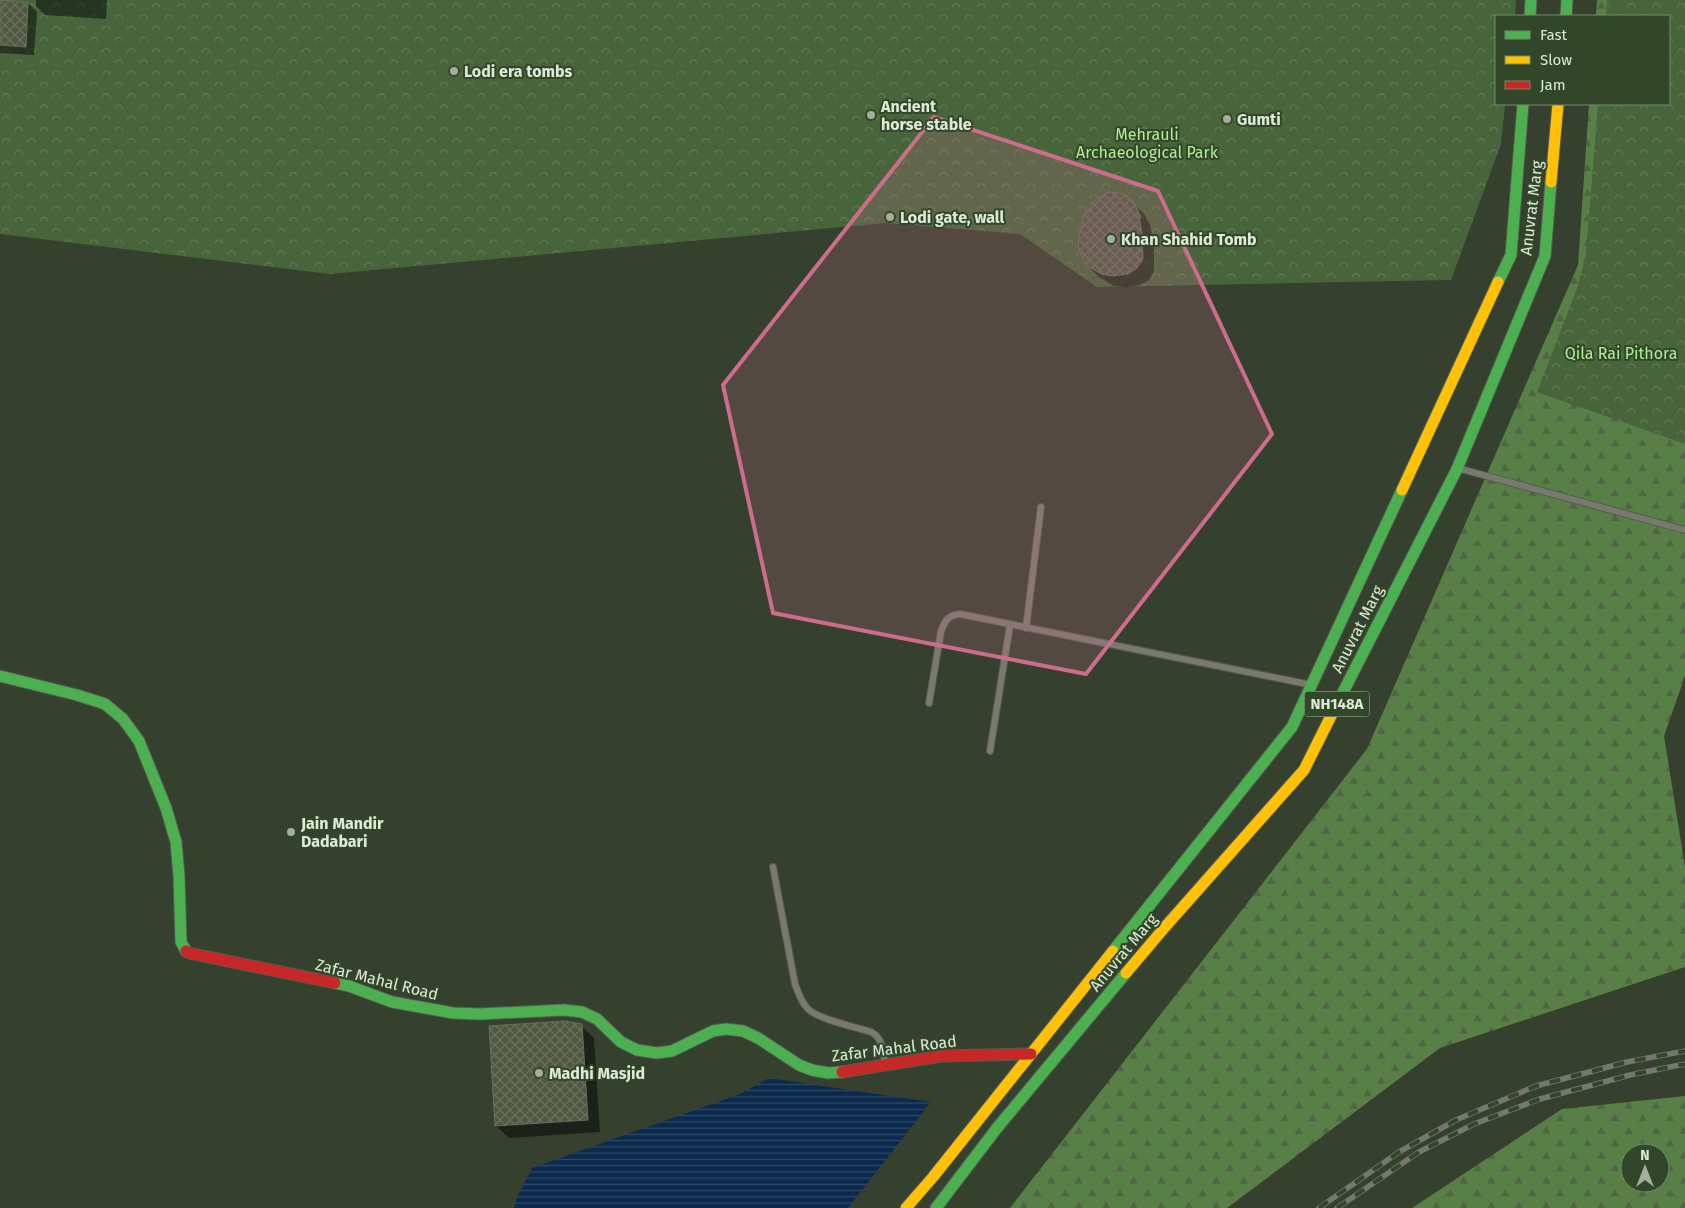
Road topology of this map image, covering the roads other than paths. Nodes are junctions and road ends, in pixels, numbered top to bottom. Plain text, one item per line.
1 (1531, 0) edge
2 (1568, 0) edge
3 (1530, 15) edge
4 (1566, 15) edge
5 (1523, 105) edge
6 (1558, 105) edge
7 (1457, 468) junction
8 (1041, 507) dead end
9 (1685, 530) edge
10 (1010, 625) junction
11 (1026, 628) junction
12 (0, 676) edge
13 (1313, 685) junction
14 (929, 703) dead end
15 (990, 751) dead end
16 (772, 867) dead end
17 (1031, 1054) junction
18 (886, 1065) junction
19 (906, 1208) edge
20 (936, 1208) edge

1 - 3 main road
2 - 4 main road
5 - 13 main road, Anuvrat Marg / NH148A
6 - 7 main road, Anuvrat Marg / NH148A
7 - 9 lane
7 - 20 main road, Anuvrat Marg / NH148A
8 - 11 lane
10 - 11 lane
10 - 14 lane
10 - 15 lane
11 - 13 lane
12 - 18 main road, Zafar Mahal Road
13 - 17 main road, Anuvrat Marg / NH148A
16 - 18 lane
17 - 18 main road, Zafar Mahal Road
17 - 19 main road, Anuvrat Marg / NH148A

